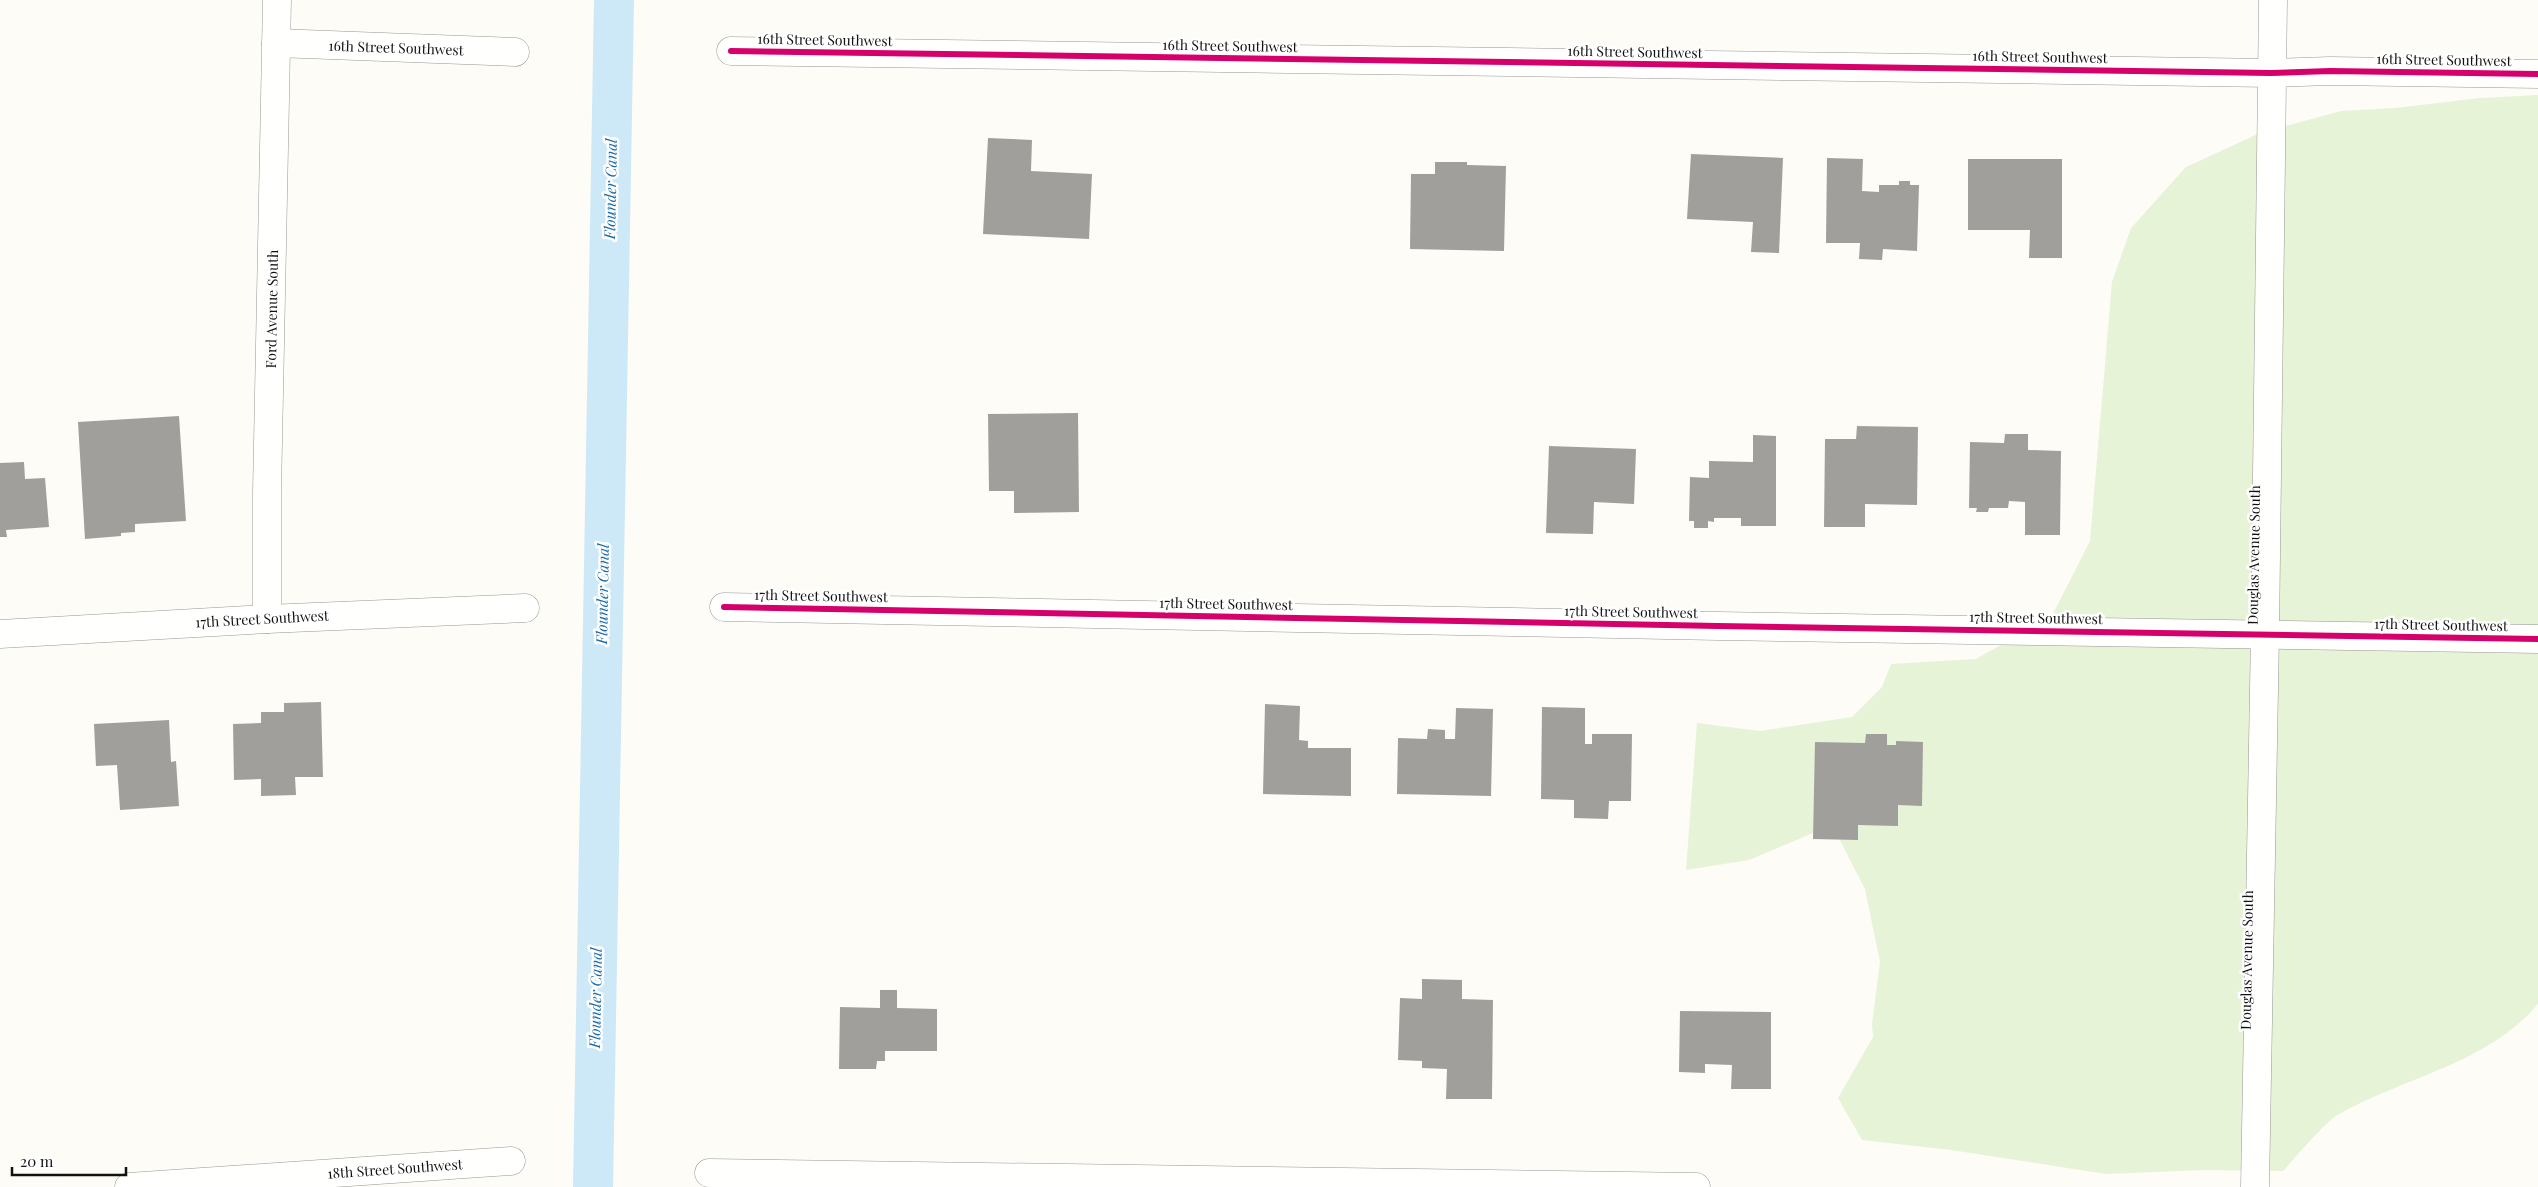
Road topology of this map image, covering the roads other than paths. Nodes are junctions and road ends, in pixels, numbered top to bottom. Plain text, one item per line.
1 (277, 0) edge
2 (2272, 0) edge
3 (276, 43) junction
4 (731, 51) dead end
5 (515, 52) dead end
6 (2271, 73) junction
7 (2538, 74) edge
8 (724, 607) dead end
9 (525, 608) dead end
10 (267, 618) junction
11 (0, 634) edge
12 (2266, 634) junction
13 (2538, 639) edge
14 (511, 1161) dead end
15 (710, 1173) dead end
16 (129, 1187) edge
17 (1696, 1187) edge
18 (2255, 1187) edge

1 - 3 street, Ford Avenue South
2 - 6 street, Douglas Avenue South
3 - 5 street, 16th Street Southwest
3 - 10 street, Ford Avenue South
4 - 6 street, 16th Street Southwest
6 - 7 street, 16th Street Southwest
6 - 12 street, Douglas Avenue South
8 - 12 street, 17th Street Southwest
9 - 10 street, 17th Street Southwest
10 - 11 street, 17th Street Southwest
12 - 13 street, 17th Street Southwest
12 - 18 street, Douglas Avenue South
14 - 16 street, 18th Street Southwest
15 - 17 street

